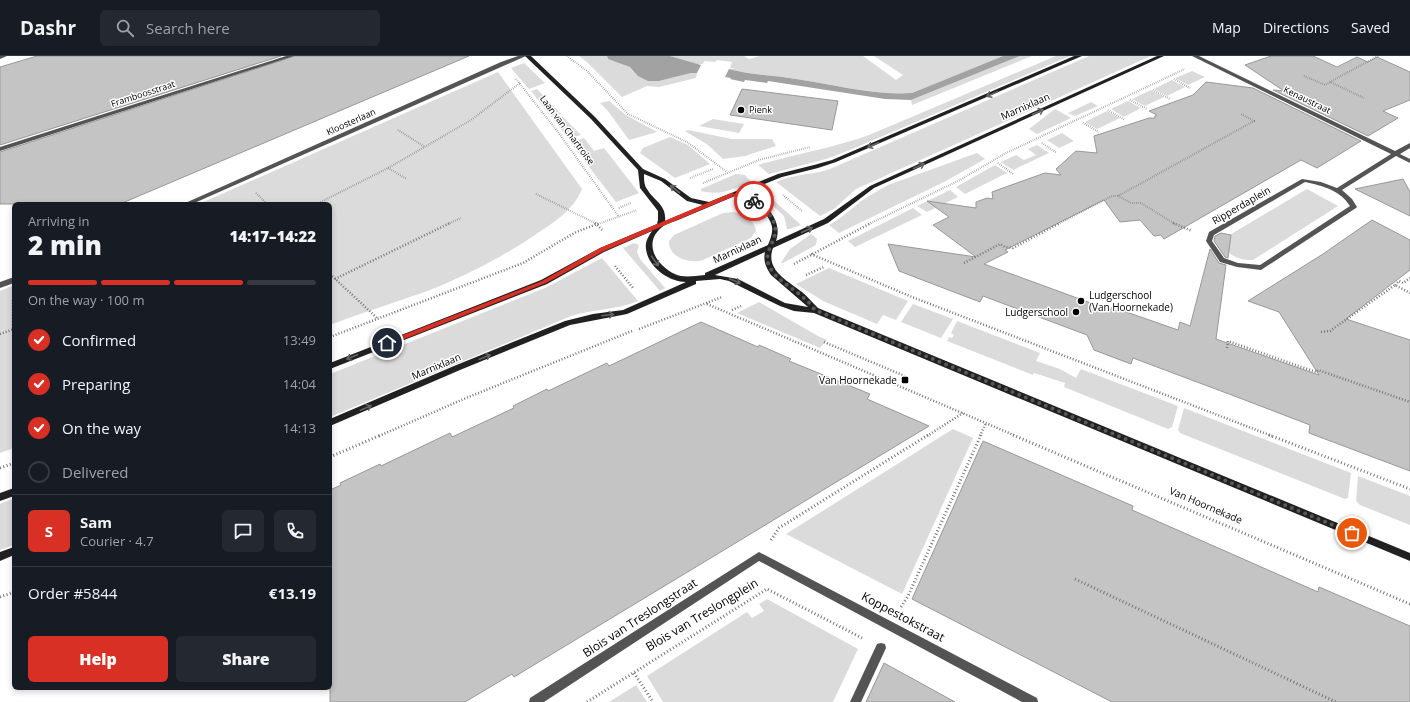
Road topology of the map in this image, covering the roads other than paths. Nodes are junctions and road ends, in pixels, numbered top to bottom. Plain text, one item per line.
1 (4, 56) edge
2 (292, 56) edge
3 (523, 56) edge
4 (528, 56) edge
5 (1080, 56) edge
6 (1161, 56) edge
7 (1195, 56) edge
8 (0, 57) edge
9 (1410, 145) edge
10 (0, 149) edge
11 (1395, 154) junction
12 (1410, 161) edge
13 (641, 170) junction
14 (1338, 190) junction
15 (733, 194) junction
16 (191, 202) edge
17 (710, 204) junction
18 (658, 226) junction
19 (772, 245) junction
20 (12, 280) edge
21 (697, 280) junction
22 (0, 285) edge
23 (815, 310) junction
24 (332, 365) edge
25 (332, 422) edge
26 (12, 493) edge
27 (0, 497) edge
28 (12, 552) edge
29 (759, 556) joint
30 (0, 557) edge
31 (1410, 557) edge
32 (881, 648) road end
33 (534, 702) edge
34 (855, 702) edge
35 (1033, 702) edge

1 - 8 street
2 - 10 street, Framboosstraat
3 - 16 street, Kloosterlaan
4 - 13 main road, Laan van Chartroise
5 -> 15 main road
19 -> 6 main road, Marnixlaan
7 - 11 street, Kenaustraat
9 - 11 street
11 - 12 street, Kenaustraat
11 - 14 street
17 -> 13 main road, Laan van Chartroise
13 - 18 main road
14 - 14 street, Ripperdaplein
15 - 17 main road
15 - 19 main road
17 - 18 main road
18 -> 21 main road
18 -> 24 main road
19 - 21 main road, Marnixlaan
19 - 23 main road
20 - 22 street
21 -> 23 main road
25 -> 21 main road, Marnixlaan
23 - 31 main road
26 - 27 main road
28 - 30 main road
29 - 33 street, Blois van Treslongstraat
29 - 35 street, Koppestokstraat
32 - 34 street

